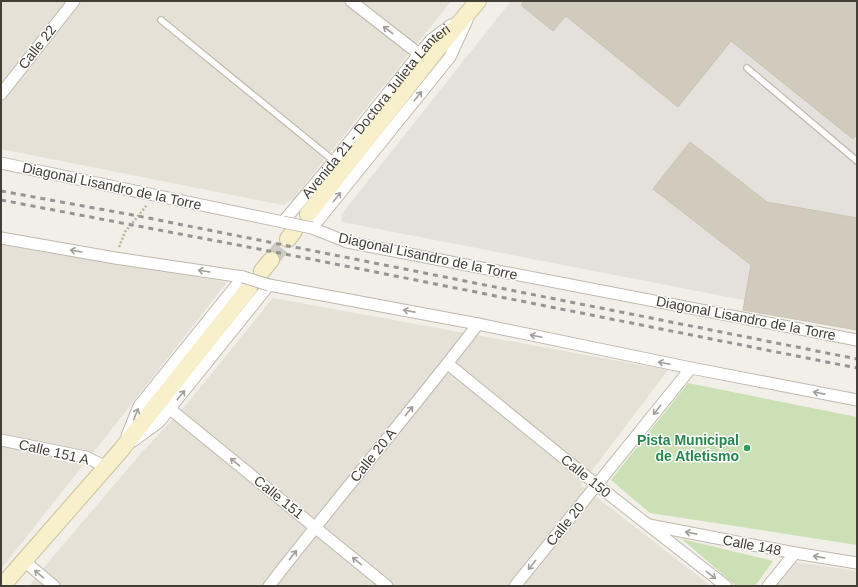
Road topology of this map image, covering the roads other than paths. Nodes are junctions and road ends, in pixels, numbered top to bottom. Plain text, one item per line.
1 (74, 1) edge
2 (351, 1) edge
3 (476, 3) edge
4 (161, 20) dead end
5 (419, 54) junction
6 (747, 68) dead end
7 (1, 94) edge
8 (334, 161) junction
9 (857, 161) edge
10 (1, 163) edge
11 (310, 221) junction
12 (288, 231) junction
13 (1, 238) edge
14 (267, 272) junction
15 (246, 283) junction
16 (478, 324) junction
17 (857, 340) edge
18 (448, 364) junction
19 (691, 368) junction
20 (857, 400) edge
21 (170, 409) junction
22 (1, 440) edge
23 (121, 450) junction
24 (106, 467) junction
25 (597, 484) junction
26 (648, 525) junction
27 (315, 527) junction
28 (795, 553) junction
29 (24, 561) junction
30 (857, 563) edge
31 (2, 586) edge
32 (54, 586) edge
33 (269, 586) edge
34 (387, 586) edge
35 (515, 586) edge
36 (726, 586) edge
37 (768, 586) edge

1 - 7 street, Calle 22
5 -> 2 street
3 - 5 street, Avenida 21 - Doctora Julieta Lanteri
3 - 11 main road, Avenida 21 - Doctora Julieta Lanteri
4 - 8 lane
5 - 8 street, Avenida 21 - Doctora Julieta Lanteri
6 - 9 lane
8 - 12 street, Avenida 21 - Doctora Julieta Lanteri
10 - 12 street, Diagonal Lisandro de la Torre
11 - 12 street, Diagonal Lisandro de la Torre, bridge
11 - 17 street, Diagonal Lisandro de la Torre
15 -> 13 street
14 - 15 street, bridge
16 -> 14 street
21 -> 14 street
15 - 23 main road
16 - 18 street, Calle 20 A
19 -> 16 street
18 - 25 street, Calle 150
27 -> 18 street, Calle 20 A
20 -> 19 street
19 -> 25 street, Calle 20
21 - 23 street
27 -> 21 street, Calle 151
22 - 24 street, Calle 151 A
23 - 24 main road
24 - 29 main road
25 - 26 street, Calle 150
25 -> 35 street, Calle 20
28 -> 26 street, Calle 148
26 -> 36 street, Calle 150
33 -> 27 street, Calle 20 A
34 -> 27 street, Calle 151
30 -> 28 street, Calle 148
28 - 37 street
29 - 31 main road
32 -> 29 street

